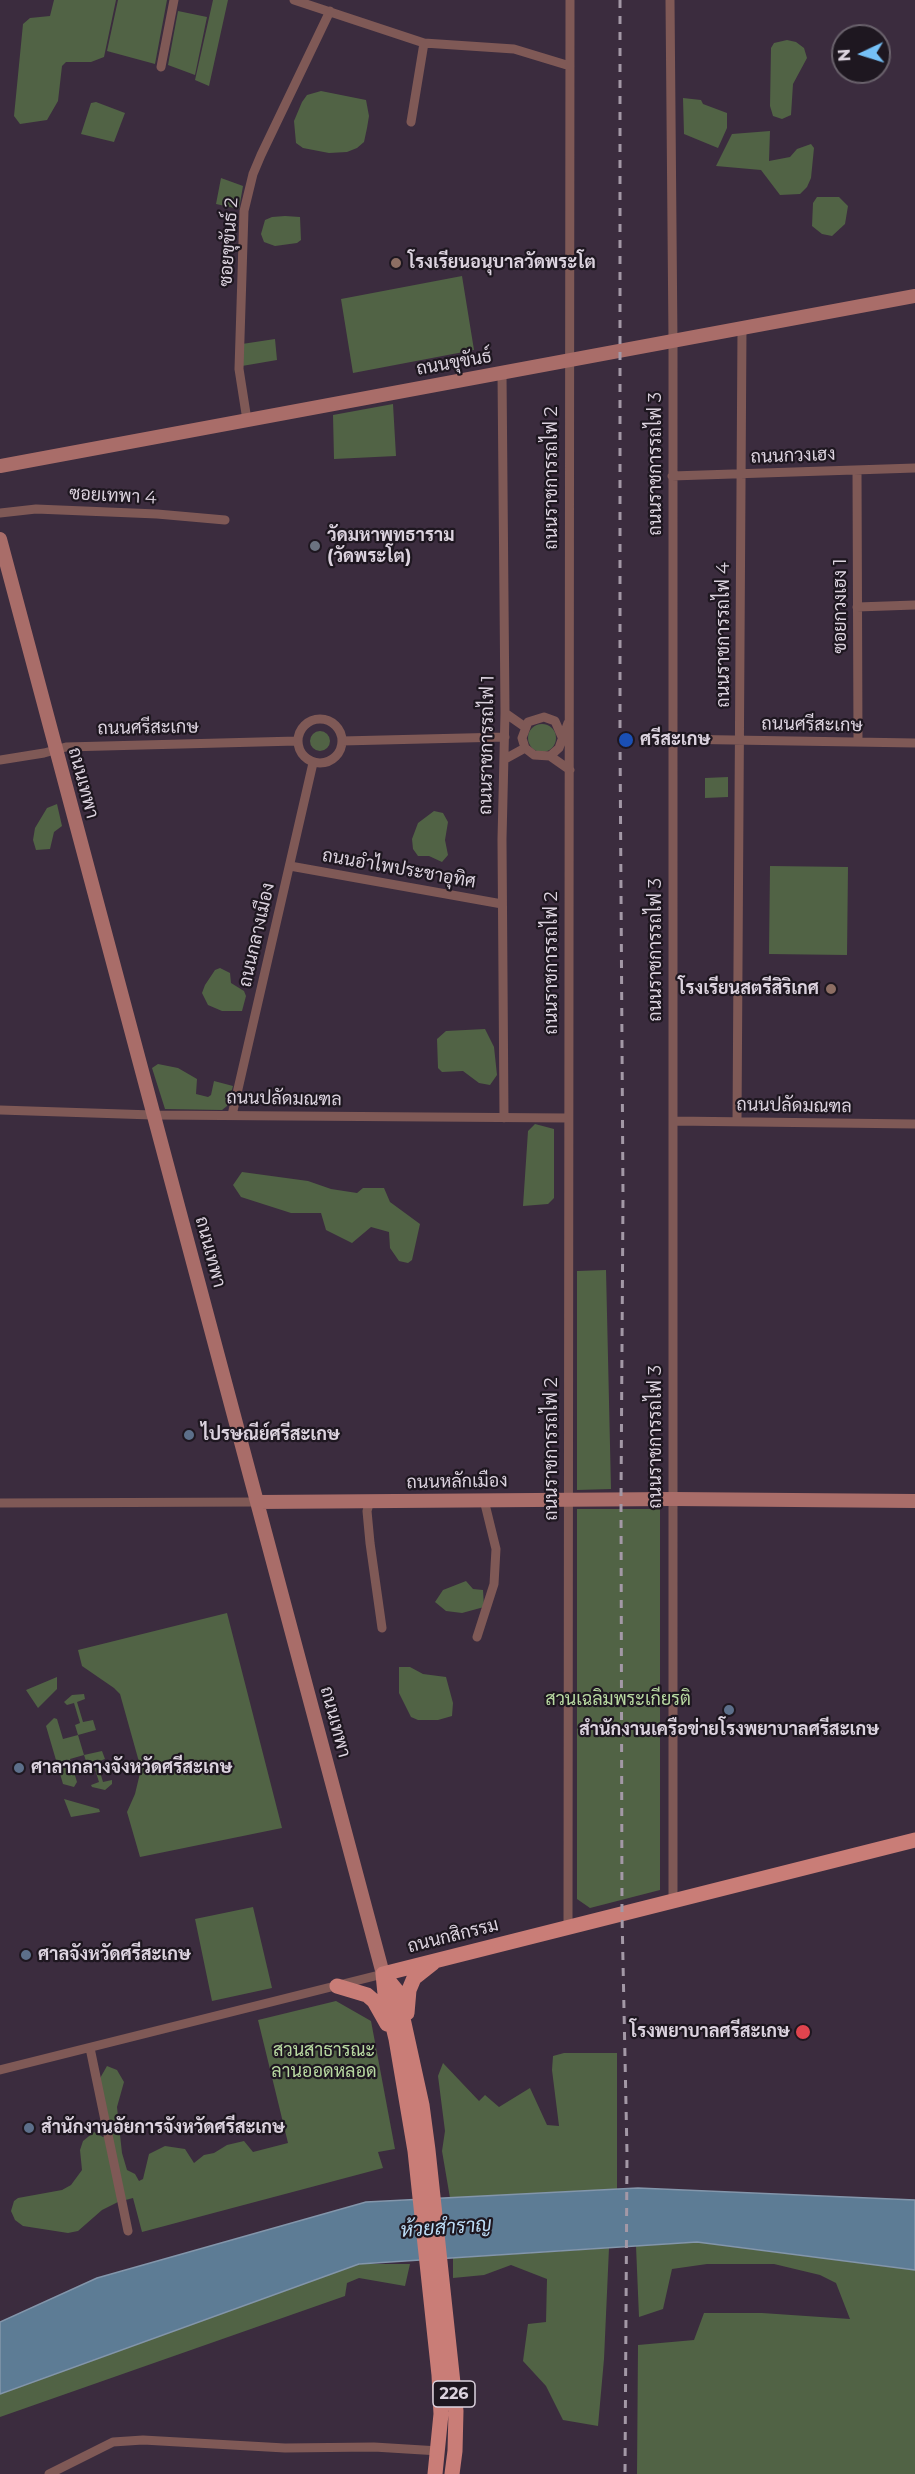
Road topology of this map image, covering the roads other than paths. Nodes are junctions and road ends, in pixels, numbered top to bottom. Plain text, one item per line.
1 (174, 0) edge
2 (294, 0) edge
3 (570, 0) edge
4 (670, 0) edge
5 (330, 11) junction
6 (424, 43) junction
7 (570, 66) junction
8 (161, 67) dead end
9 (411, 122) dead end
10 (915, 296) edge
11 (742, 328) junction
12 (673, 341) junction
13 (568, 360) junction
14 (502, 373) junction
15 (247, 420) junction
16 (0, 466) edge
17 (915, 468) edge
18 (857, 470) junction
19 (741, 474) junction
20 (672, 476) junction
21 (0, 513) edge
22 (225, 520) dead end
23 (0, 539) edge
24 (915, 605) edge
25 (857, 607) junction
26 (505, 713) junction
27 (525, 727) junction
28 (505, 737) junction
29 (566, 737) junction
30 (672, 739) junction
31 (740, 740) junction
32 (297, 741) junction
33 (342, 741) junction
34 (858, 742) junction
35 (915, 742) edge
36 (525, 748) junction
37 (56, 750) junction
38 (550, 756) junction
39 (504, 759) junction
40 (0, 760) edge
41 (313, 763) junction
42 (570, 770) junction
43 (290, 866) junction
44 (502, 904) junction
45 (0, 1110) edge
46 (153, 1115) junction
47 (232, 1115) junction
48 (504, 1118) junction
49 (568, 1118) junction
50 (673, 1121) junction
51 (737, 1122) junction
52 (915, 1124) edge
53 (673, 1499) junction
54 (484, 1500) junction
55 (568, 1500) junction
56 (370, 1501) junction
57 (915, 1501) edge
58 (258, 1502) junction
59 (0, 1503) edge
60 (382, 1628) dead end
61 (477, 1637) dead end
62 (915, 1840) edge
63 (673, 1901) junction
64 (568, 1927) junction
65 (437, 1959) junction
66 (383, 1974) junction
67 (337, 1986) junction
68 (402, 2038) junction
69 (90, 2048) junction
70 (0, 2070) edge
71 (128, 2231) dead end
72 (439, 2316) junction
73 (439, 2451) junction
74 (49, 2474) edge
75 (435, 2474) edge
76 (452, 2474) edge

1 - 8 street
2 - 5 street
3 - 7 street, ถนนราชการรถไฟ 2
4 - 12 street, ถนนราชการรถไฟ 3
5 - 6 street
5 - 15 street, ซอยขุขันธ์ 2
6 - 7 street
6 - 9 street
7 - 13 street, ถนนราชการรถไฟ 2
10 - 11 main road, ถนนขุขันธ์
11 - 12 main road, ถนนขุขันธ์
11 - 19 street, ถนนราชการรถไฟ 4
12 - 13 main road, ถนนขุขันธ์
12 - 20 street, ถนนราชการรถไฟ 3
13 - 14 main road, ถนนขุขันธ์
13 - 29 street, ถนนราชการรถไฟ 2
14 - 15 main road, ถนนขุขันธ์
14 - 26 street, ถนนราชการรถไฟ 1
15 - 16 main road, ถนนขุขันธ์
17 - 18 street, ถนนกวงเฮง
18 - 19 street, ถนนกวงเฮง
18 - 25 street, ซอยกวงเฮง 1
19 - 20 street, ถนนกวงเฮง
19 - 31 street, ถนนราชการรถไฟ 4
20 - 30 street, ถนนราชการรถไฟ 3
21 - 22 street, ซอยเทพา 4
23 - 37 main road, ถนนเทพา
24 - 25 street
25 - 34 street, ซอยกวงเฮง 1
26 - 27 street
26 - 28 street, ถนนราชการรถไฟ 1
27 - 29 street
27 - 36 street
28 - 33 street
28 - 39 street, ถนนราชการรถไฟ 1
29 - 38 street
29 - 42 street, ถนนราชการรถไฟ 2
30 - 31 street, ถนนศรีสะเกษ
30 - 50 street, ถนนราชการรถไฟ 3
31 - 34 street, ถนนศรีสะเกษ
31 - 51 street, ถนนราชการรถไฟ 4
32 - 33 street
32 - 37 street, ถนนศรีสะเกษ
32 - 41 street
33 - 41 street
34 - 35 street, ถนนศรีสะเกษ
36 - 38 street
36 - 39 street
37 - 40 street, ถนนศรีสะเกษ
37 - 46 main road, ถนนเทพา
38 - 42 street
39 - 44 street, ถนนราชการรถไฟ 1
41 - 43 street, ถนนกลางเมือง
42 - 49 street, ถนนราชการรถไฟ 2
43 - 44 street, ถนนอำไพประชาอุทิศ
43 - 47 street, ถนนกลางเมือง
44 - 48 street, ถนนราชการรถไฟ 1
45 - 46 street, ถนนปลัดมณฑล
46 - 47 street, ถนนปลัดมณฑล
46 - 58 main road, ถนนเทพา
47 - 48 street, ถนนปลัดมณฑล
48 - 49 street, ถนนปลัดมณฑล
49 - 55 street, ถนนราชการรถไฟ 2
50 - 51 street, ถนนปลัดมณฑล
50 - 53 street, ถนนราชการรถไฟ 3
51 - 52 street, ถนนปลัดมณฑล
53 - 55 main road, ถนนหลักเมือง
53 - 57 main road, ถนนหลักเมือง
53 - 63 street, ถนนราชการรถไฟ 3
54 - 55 main road, ถนนหลักเมือง
54 - 56 main road, ถนนหลักเมือง
54 - 61 street
55 - 64 street, ถนนราชการรถไฟ 2
56 - 58 main road, ถนนหลักเมือง
56 - 60 street
58 - 59 street, ถนนหลักเมือง
58 - 66 main road, ถนนเทพา
62 - 63 main road, ถนนกสิกรรม
63 - 64 main road, ถนนกสิกรรม
64 - 65 main road, ถนนกสิกรรม
65 - 66 main road, ถนนกสิกรรม
65 - 68 main road
66 - 67 street, ถนนกสิกรรม
66 - 68 main road
67 - 68 main road
67 - 69 street, ถนนกสิกรรม
68 - 72 main road
69 - 70 street, ถนนกสิกรรม
69 - 71 street
72 - 73 main road, 226
72 - 76 main road, 226
73 - 74 street
73 - 75 main road, 226

